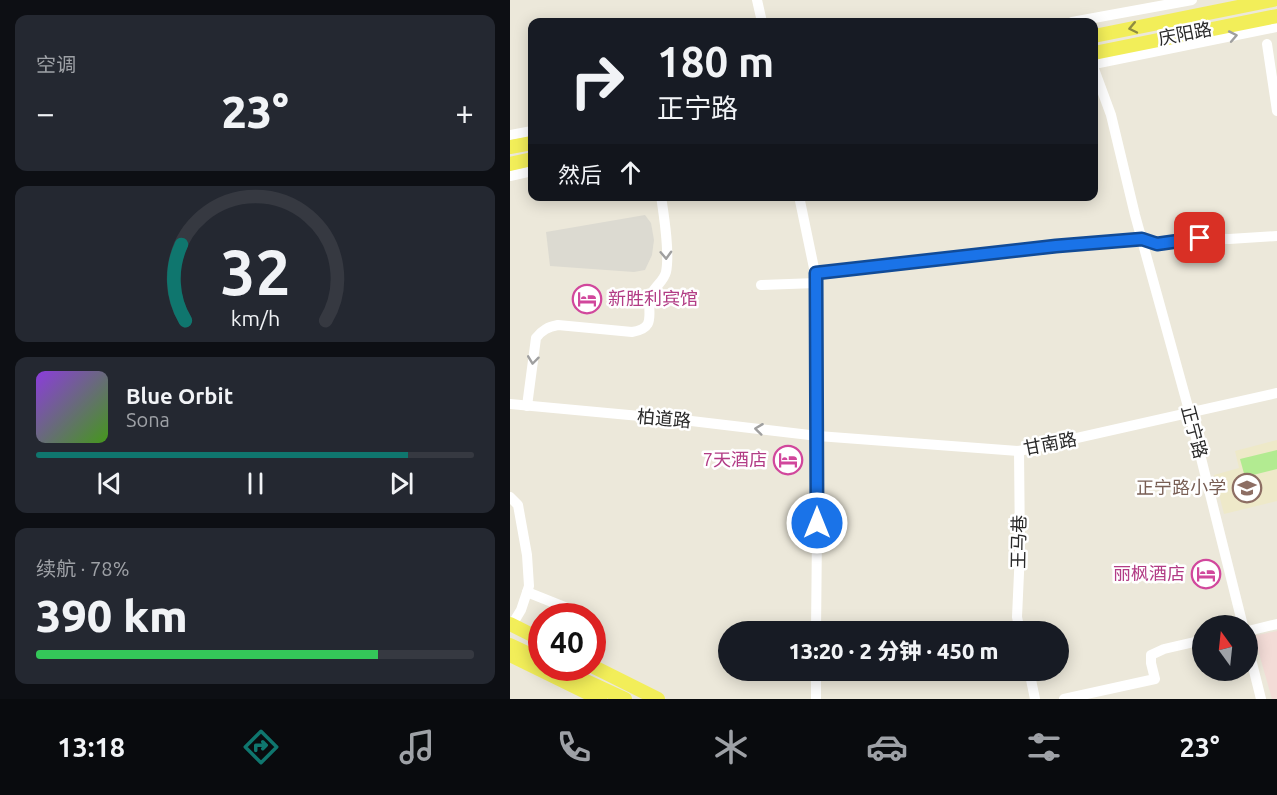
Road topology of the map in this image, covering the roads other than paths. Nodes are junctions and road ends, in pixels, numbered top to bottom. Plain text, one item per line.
1 (757, 0) edge
2 (1192, 0) edge
3 (1273, 0) edge
4 (1277, 16) edge
5 (761, 18) edge
6 (1094, 18) edge
7 (1277, 27) edge
8 (1098, 35) edge
9 (1267, 44) dead end
10 (1098, 51) edge
11 (1098, 63) edge
12 (1098, 80) edge
13 (1277, 111) edge
14 (528, 131) edge
15 (510, 135) edge
16 (528, 144) edge
17 (510, 147) edge
18 (528, 160) edge
19 (510, 164) edge
20 (528, 172) edge
21 (510, 176) edge
22 (662, 201) edge
23 (800, 201) edge
24 (1277, 236) edge
25 (1142, 239) junction
26 (816, 278) junction
27 (761, 285) dead end
28 (1277, 393) edge
29 (510, 404) edge
30 (527, 406) junction
31 (1190, 414) junction
32 (818, 436) junction
33 (1019, 451) junction
34 (510, 497) edge
35 (527, 592) junction
36 (554, 603) edge
37 (1240, 615) edge
38 (816, 621) edge
39 (1018, 621) edge
40 (1277, 624) edge
41 (511, 627) edge
42 (1258, 629) edge
43 (528, 634) edge
44 (528, 639) edge
45 (1192, 643) edge
46 (510, 645) edge
47 (528, 653) edge
48 (510, 655) edge
49 (606, 673) edge
50 (586, 681) edge
51 (606, 681) edge
52 (816, 681) edge
53 (1031, 681) edge
54 (1256, 681) edge
55 (600, 699) edge
56 (625, 699) edge
57 (643, 699) edge
58 (658, 699) edge
59 (816, 699) edge
60 (1035, 699) edge
61 (1064, 699) edge
62 (1261, 699) edge

1 - 5 street
2 - 6 street
3 -> 8 main road, 庆阳路
4 - 10 main road, 庆阳路
11 -> 7 street
9 - 13 street
12 - 25 street, 正宁路
14 - 15 street
16 - 17 main road
18 - 19 main road
20 - 21 street
22 -> 30 street
23 - 26 street
24 - 25 street
25 - 26 street
25 - 31 street, 正宁路
26 - 27 street
26 - 32 street
28 - 31 street, 甘南路
29 - 30 street, 柏道路
32 -> 30 street, 柏道路
31 - 33 street, 甘南路
31 - 37 street, 正宁路
32 - 33 street, 甘南路
32 - 38 street
33 - 39 street, 王马巷
34 - 35 street
35 - 36 street
35 - 41 street
40 - 42 street
41 - 43 main road
41 - 44 main road
45 - 61 street
46 - 47 main road
48 - 55 main road
49 - 58 main road
50 - 56 main road
51 - 57 main road
52 - 59 street
53 - 60 street
54 - 62 street

